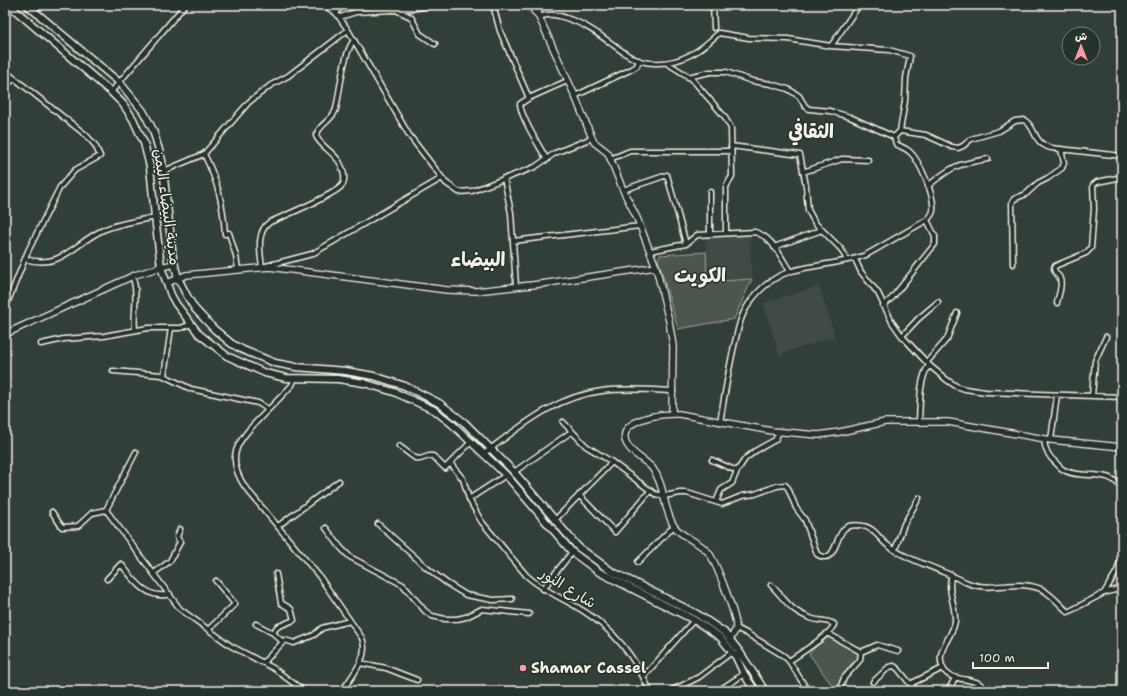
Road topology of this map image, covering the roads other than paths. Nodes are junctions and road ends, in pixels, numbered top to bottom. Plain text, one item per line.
1 (9, 5) edge
2 (27, 5) edge
3 (185, 5) edge
4 (324, 5) edge
5 (343, 5) edge
6 (435, 5) edge
7 (493, 5) edge
8 (532, 5) edge
9 (537, 5) edge
10 (713, 5) edge
11 (859, 5) edge
12 (396, 10) junction
13 (336, 13) junction
14 (340, 17) junction
15 (539, 17) junction
16 (714, 28) dead end
17 (348, 30) junction
18 (354, 40) junction
19 (435, 44) dead end
20 (831, 46) junction
21 (639, 60) junction
22 (666, 63) junction
23 (5, 71) edge
24 (688, 77) junction
25 (14, 78) junction
26 (567, 82) junction
27 (120, 83) junction
28 (5, 88) edge
29 (111, 92) junction
30 (575, 96) junction
31 (529, 98) junction
32 (900, 131) junction
33 (894, 137) junction
34 (592, 138) junction
35 (731, 148) junction
36 (1061, 149) junction
37 (204, 154) junction
38 (1122, 156) edge
39 (610, 158) junction
40 (988, 159) dead end
41 (547, 160) junction
42 (868, 160) dead end
43 (164, 171) junction
44 (803, 172) junction
45 (1122, 177) edge
46 (442, 178) junction
47 (504, 178) junction
48 (928, 186) junction
49 (623, 190) junction
50 (710, 192) dead end
51 (155, 218) junction
52 (927, 220) junction
53 (640, 226) junction
54 (822, 230) junction
55 (710, 234) junction
56 (726, 234) junction
57 (513, 241) junction
58 (686, 244) junction
59 (774, 247) junction
60 (650, 251) junction
61 (25, 259) junction
62 (855, 259) junction
63 (847, 260) junction
64 (174, 264) junction
65 (1013, 264) dead end
66 (161, 266) junction
67 (262, 267) junction
68 (656, 267) junction
69 (238, 269) junction
70 (790, 272) junction
71 (132, 276) junction
72 (178, 278) junction
73 (167, 283) junction
74 (516, 286) junction
75 (938, 302) dead end
76 (1057, 303) dead end
77 (883, 306) junction
78 (5, 309) edge
79 (957, 313) dead end
80 (190, 324) junction
81 (171, 328) junction
82 (135, 330) junction
83 (5, 334) edge
84 (902, 336) junction
85 (1106, 337) dead end
86 (41, 344) dead end
87 (928, 363) junction
88 (296, 367) junction
89 (113, 371) dead end
90 (164, 376) junction
91 (295, 378) junction
92 (673, 391) junction
93 (1057, 395) junction
94 (1092, 396) junction
95 (1122, 397) edge
96 (268, 409) junction
97 (672, 413) junction
98 (919, 421) junction
99 (563, 422) dead end
100 (720, 422) junction
101 (571, 432) junction
102 (779, 432) junction
103 (1044, 439) junction
104 (1051, 440) junction
105 (471, 442) junction
106 (399, 446) dead end
107 (1122, 447) edge
108 (490, 449) junction
109 (136, 452) dead end
110 (484, 454) junction
111 (712, 460) dead end
112 (612, 462) junction
113 (450, 463) junction
114 (737, 471) junction
115 (514, 472) junction
116 (506, 475) junction
117 (339, 481) dead end
118 (650, 491) junction
119 (1122, 491) edge
120 (579, 495) junction
121 (664, 496) junction
122 (919, 498) dead end
123 (469, 499) junction
124 (716, 502) junction
125 (106, 510) junction
126 (52, 512) dead end
127 (555, 520) junction
128 (378, 524) dead end
129 (278, 526) junction
130 (674, 526) junction
131 (326, 528) dead end
132 (180, 529) dead end
133 (896, 550) junction
134 (572, 552) junction
135 (1122, 555) edge
136 (638, 562) dead end
137 (154, 573) junction
138 (276, 574) dead end
139 (952, 575) junction
140 (106, 579) dead end
141 (216, 581) dead end
142 (771, 585) dead end
143 (1122, 588) edge
144 (543, 589) junction
145 (1104, 593) junction
146 (170, 594) junction
147 (512, 599) dead end
148 (529, 614) dead end
149 (694, 620) junction
150 (350, 621) junction
151 (256, 624) dead end
152 (736, 628) junction
153 (209, 629) junction
154 (273, 633) junction
155 (827, 633) junction
156 (730, 639) junction
157 (283, 642) junction
158 (898, 651) dead end
159 (732, 652) junction
160 (861, 652) junction
161 (789, 661) junction
162 (264, 662) junction
163 (360, 663) junction
164 (943, 668) junction
165 (744, 674) junction
166 (644, 676) junction
167 (955, 678) junction
168 (417, 680) dead end
169 (873, 682) dead end
170 (910, 684) junction
171 (304, 691) edge
172 (342, 691) edge
173 (650, 691) edge
174 (671, 691) edge
175 (718, 691) edge
176 (755, 691) edge
177 (765, 691) edge
178 (808, 691) edge
179 (839, 691) edge
180 (916, 691) edge
181 (948, 691) edge
182 (984, 691) edge

1 - 29 main road, مدينة البيضاء اليمن
2 - 27 main road, مدينة البيضاء اليمن
3 - 27 street
4 - 13 street
5 - 13 street
6 - 12 street
7 - 31 street
8 - 15 street
9 - 15 street
10 - 16 street
11 - 20 street
12 - 14 street
12 - 19 street
13 - 14 street
14 - 17 street
15 - 21 street
15 - 26 street
17 - 18 street
17 - 37 street
18 - 46 street
18 - 67 street
20 - 22 street
20 - 32 street
21 - 22 street
21 - 30 street
22 - 24 street
23 - 25 street
24 - 33 street
24 - 35 street
25 - 28 street
25 - 61 street
26 - 30 street
26 - 31 street
27 - 29 street
27 - 43 main road, مدينة البيضاء اليمن
29 - 51 main road, مدينة البيضاء اليمن
30 - 34 street
31 - 41 street
32 - 33 street
32 - 36 street
33 - 48 street
34 - 39 street
34 - 41 street
35 - 39 street
35 - 44 street
35 - 56 street
36 - 38 street
36 - 65 street
37 - 43 street
37 - 69 street
39 - 49 street
40 - 48 street
41 - 47 street
42 - 44 street
43 - 64 main road, مدينة البيضاء اليمن
44 - 54 street
45 - 76 street
46 - 47 street
46 - 67 street
47 - 57 street
48 - 52 street
49 - 53 street
49 - 58 street
50 - 55 street
51 - 61 street
51 - 66 main road, مدينة البيضاء اليمن
52 - 62 street
52 - 77 street
53 - 57 street
53 - 60 street
54 - 59 street
54 - 63 street
55 - 56 street
55 - 58 street
56 - 59 street
57 - 74 street
58 - 60 street
59 - 70 street
60 - 68 street
61 - 78 street
62 - 63 street
62 - 77 street
63 - 70 street
64 - 66 street
64 - 72 main road, مدينة البيضاء اليمن
66 - 71 street
66 - 73 main road, مدينة البيضاء اليمن
67 - 69 street
67 - 74 street
68 - 74 street
68 - 92 street
69 - 72 street
70 - 100 street
71 - 82 street
71 - 83 street
72 - 73 street
72 - 88 main road, مدينة البيضاء اليمن
73 - 80 main road, مدينة البيضاء اليمن
75 - 84 street
77 - 84 street
79 - 87 street
80 - 81 street
80 - 91 main road, مدينة البيضاء اليمن
81 - 82 street
81 - 90 street
82 - 86 street
84 - 87 street
85 - 94 street
87 - 93 street
87 - 98 street
88 - 91 main road
88 - 108 main road, مدينة البيضاء اليمن
89 - 90 street
90 - 96 street
91 - 96 street
91 - 105 main road, مدينة البيضاء اليمن
92 - 97 street
92 - 108 street
93 - 94 street
93 - 104 street
94 - 95 street
96 - 129 street
97 - 100 street
97 - 121 street
98 - 102 street
98 - 103 street
99 - 101 street
100 - 102 street
101 - 112 street
101 - 115 street
102 - 114 street
103 - 104 street
103 - 119 street
104 - 107 street
105 - 110 main road, مدينة البيضاء اليمن
105 - 113 street
106 - 113 street
108 - 110 street
108 - 115 main road, مدينة البيضاء اليمن
109 - 125 street
110 - 116 main road, مدينة البيضاء اليمن
111 - 114 street
112 - 118 street
112 - 120 street
113 - 123 street, شارع النور
114 - 124 street
115 - 127 main road, مدينة البيضاء اليمن
116 - 123 street
116 - 134 main road, مدينة البيضاء اليمن
117 - 129 street
118 - 120 street
118 - 121 street
120 - 127 street
121 - 124 street
121 - 130 street
122 - 133 street
123 - 144 street, شارع النور
124 - 133 street
125 - 126 street
125 - 137 street
127 - 156 main road, مدينة البيضاء اليمن
128 - 147 street
129 - 150 street
130 - 136 street
130 - 152 street
131 - 148 street
132 - 137 street
133 - 139 street
134 - 144 street
134 - 149 main road, مدينة البيضاء اليمن
135 - 145 street
137 - 146 street
138 - 154 street
139 - 145 street
139 - 164 street
140 - 146 street
141 - 153 street
142 - 155 street
143 - 145 street
144 - 166 street, شارع النور
146 - 153 street
149 - 159 main road, مدينة البيضاء اليمن
149 - 166 street
150 - 157 street
150 - 163 street
151 - 154 street
152 - 156 street
152 - 161 street
153 - 162 street
154 - 157 street
155 - 160 street
155 - 161 street
156 - 177 main road, مدينة البيضاء اليمن
157 - 162 street
158 - 160 street
159 - 165 main road, مدينة البيضاء اليمن
159 - 174 street
160 - 179 street
161 - 178 street
162 - 171 street
163 - 168 street
163 - 172 street
164 - 167 street
164 - 170 street
165 - 175 street
165 - 176 main road, مدينة البيضاء اليمن
166 - 173 street, شارع النور
167 - 181 street
167 - 182 street
169 - 170 street
170 - 180 street

